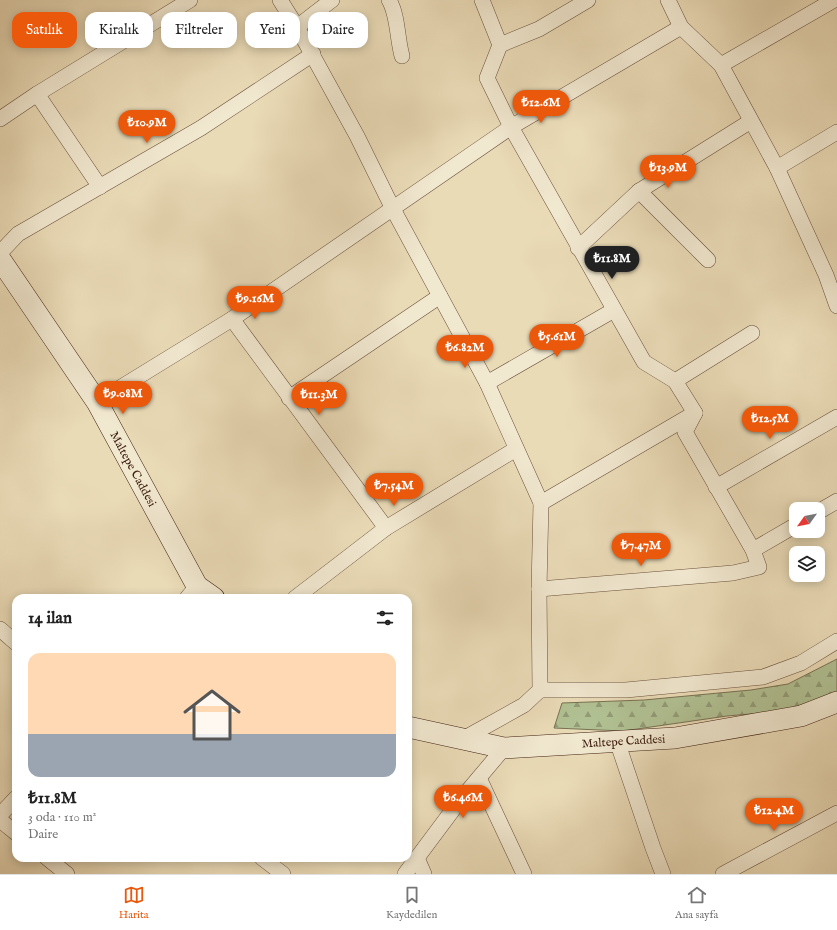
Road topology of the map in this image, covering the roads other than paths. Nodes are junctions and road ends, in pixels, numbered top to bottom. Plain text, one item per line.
1 (190, 0) edge
2 (280, 0) edge
3 (332, 0) edge
4 (389, 0) edge
5 (482, 0) edge
6 (588, 0) edge
7 (668, 0) edge
8 (834, 0) edge
9 (288, 12) edge
10 (300, 25) edge
11 (681, 27) junction
12 (300, 32) edge
13 (500, 45) junction
14 (313, 54) junction
15 (402, 56) dead end
16 (721, 65) junction
17 (37, 94) junction
18 (0, 118) edge
19 (751, 121) junction
20 (511, 127) junction
21 (837, 132) edge
22 (777, 168) junction
23 (100, 187) junction
24 (639, 191) junction
25 (393, 209) junction
26 (578, 248) junction
27 (0, 253) edge
28 (0, 258) edge
29 (708, 260) dead end
30 (831, 272) edge
31 (440, 296) junction
32 (837, 306) edge
33 (614, 310) junction
34 (232, 319) junction
35 (752, 333) dead end
36 (675, 381) junction
37 (488, 383) junction
38 (289, 398) junction
39 (97, 402) junction
40 (695, 413) junction
41 (837, 417) edge
42 (516, 449) junction
43 (716, 487) junction
44 (837, 501) edge
45 (541, 503) junction
46 (825, 508) edge
47 (386, 528) junction
48 (789, 529) edge
49 (753, 550) junction
50 (539, 589) junction
51 (192, 592) edge
52 (300, 594) edge
53 (0, 629) edge
54 (12, 640) edge
55 (837, 641) edge
56 (540, 690) junction
57 (837, 702) edge
58 (412, 728) edge
59 (463, 739) junction
60 (617, 741) junction
61 (504, 748) junction
62 (479, 778) junction
63 (12, 802) edge
64 (837, 813) edge
65 (0, 815) edge
66 (0, 820) edge
67 (12, 830) edge
68 (417, 858) junction
69 (52, 862) edge
70 (267, 862) edge
71 (67, 874) edge
72 (283, 874) edge
73 (405, 874) edge
74 (424, 874) edge
75 (524, 874) edge
76 (663, 874) edge
77 (723, 874) edge

1 - 17 street
2 - 9 street
3 - 10 street
4 - 15 street
5 - 13 street
6 - 13 street
7 - 11 street
8 - 16 street
11 - 16 street
11 - 20 street
12 - 14 street
13 - 20 street
14 - 23 street
14 - 25 street
16 - 19 street
17 - 18 street
17 - 23 street
19 - 22 street
19 - 24 street
20 - 25 street
20 - 26 street
21 - 22 street
22 - 30 street
23 - 27 street
24 - 26 street
24 - 29 street
25 - 31 street
25 - 34 street
26 - 33 street
28 - 39 street, Maltepe Caddesi
30 - 32 street
31 - 37 street
31 - 38 street
33 - 36 street
33 - 37 street
34 - 38 street
34 - 39 street
35 - 36 street
36 - 40 street
37 - 42 street
38 - 47 street
39 - 51 street, Maltepe Caddesi
40 - 43 street
40 - 45 street
41 - 43 street
42 - 45 street
42 - 47 street
43 - 49 street
44 - 46 street
45 - 50 street
47 - 52 street
48 - 49 street
49 - 50 street
50 - 56 street
53 - 54 street
55 - 56 street
56 - 59 street
57 - 60 street, Maltepe Caddesi
58 - 59 street, Maltepe Caddesi
59 - 61 street, Maltepe Caddesi
60 - 61 street, Maltepe Caddesi
60 - 76 street
61 - 62 street
62 - 68 street
62 - 75 street
63 - 65 street
64 - 77 street
66 - 67 street
68 - 73 street
68 - 74 street
69 - 71 street
70 - 72 street

